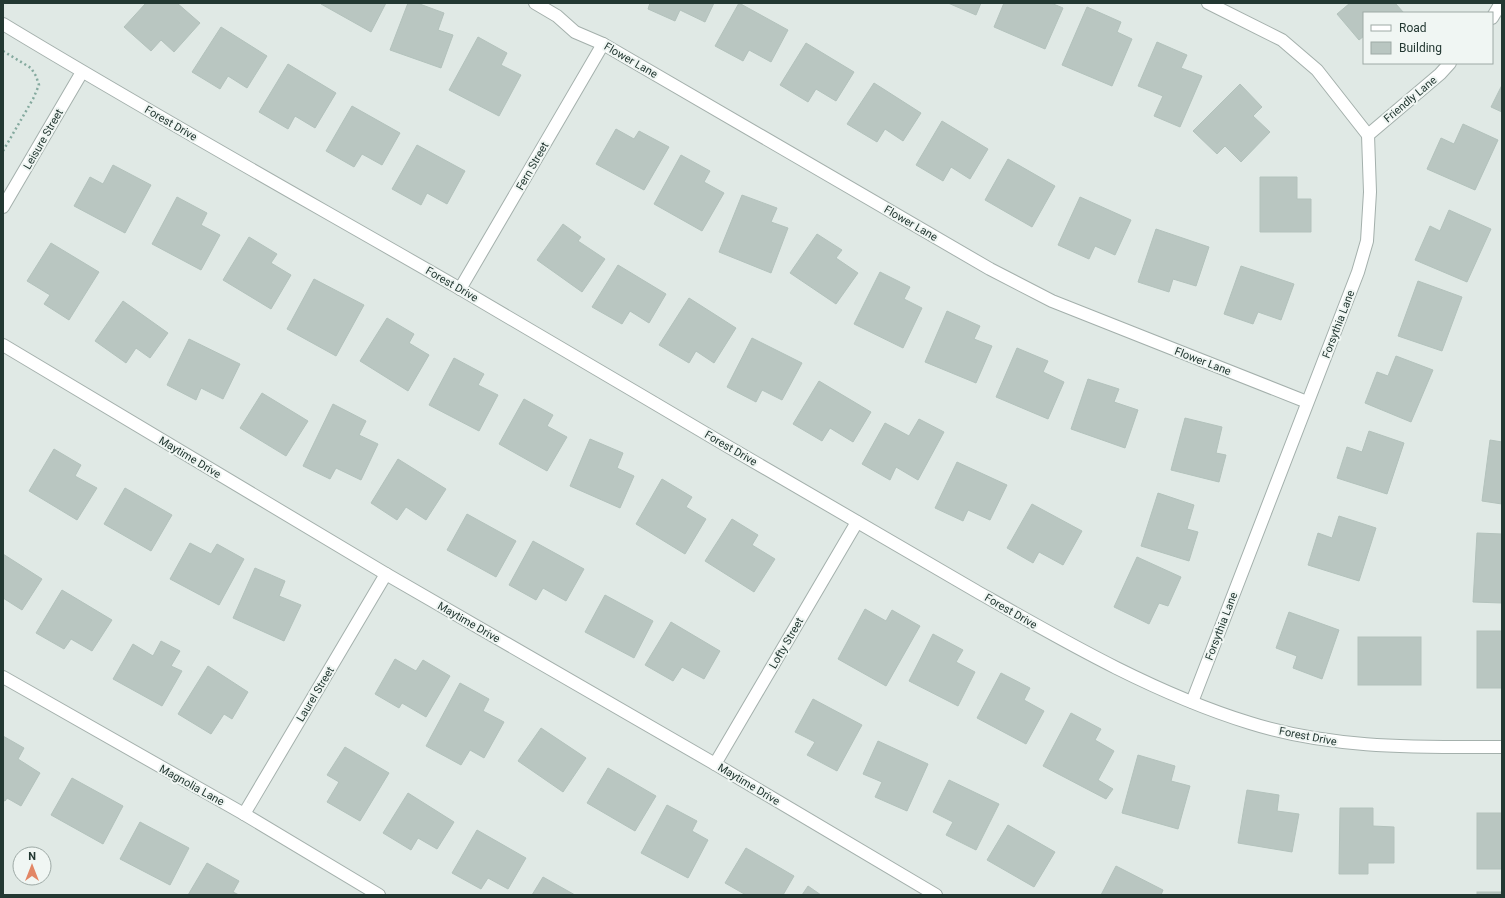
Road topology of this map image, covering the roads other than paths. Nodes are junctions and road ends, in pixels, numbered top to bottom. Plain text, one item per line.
1 (535, 3) edge
2 (1208, 3) edge
3 (1501, 3) edge
4 (1493, 16) edge
5 (3, 24) edge
6 (603, 44) junction
7 (1449, 64) edge
8 (82, 72) junction
9 (1368, 135) junction
10 (3, 207) edge
11 (460, 289) junction
12 (3, 345) edge
13 (1308, 402) junction
14 (857, 522) junction
15 (386, 574) junction
16 (3, 677) edge
17 (1192, 702) junction
18 (1502, 747) edge
19 (715, 764) junction
20 (244, 814) junction
21 (378, 895) edge
22 (936, 895) edge

1 - 6 street, Flower Lane
2 - 9 street
3 - 4 street
5 - 8 street, Forest Drive
6 - 11 street, Fern Street
6 - 13 street, Flower Lane
7 - 9 street, Friendly Lane
8 - 10 street, Leisure Street
8 - 11 street, Forest Drive
9 - 13 street, Forsythia Lane
11 - 14 street, Forest Drive
12 - 15 street, Maytime Drive
13 - 17 street, Forsythia Lane
14 - 17 street, Forest Drive
14 - 19 street, Lofty Street
15 - 19 street, Maytime Drive
15 - 20 street, Laurel Street
16 - 20 street, Magnolia Lane
17 - 18 street, Forest Drive
19 - 22 street, Maytime Drive
20 - 21 street, Magnolia Lane

